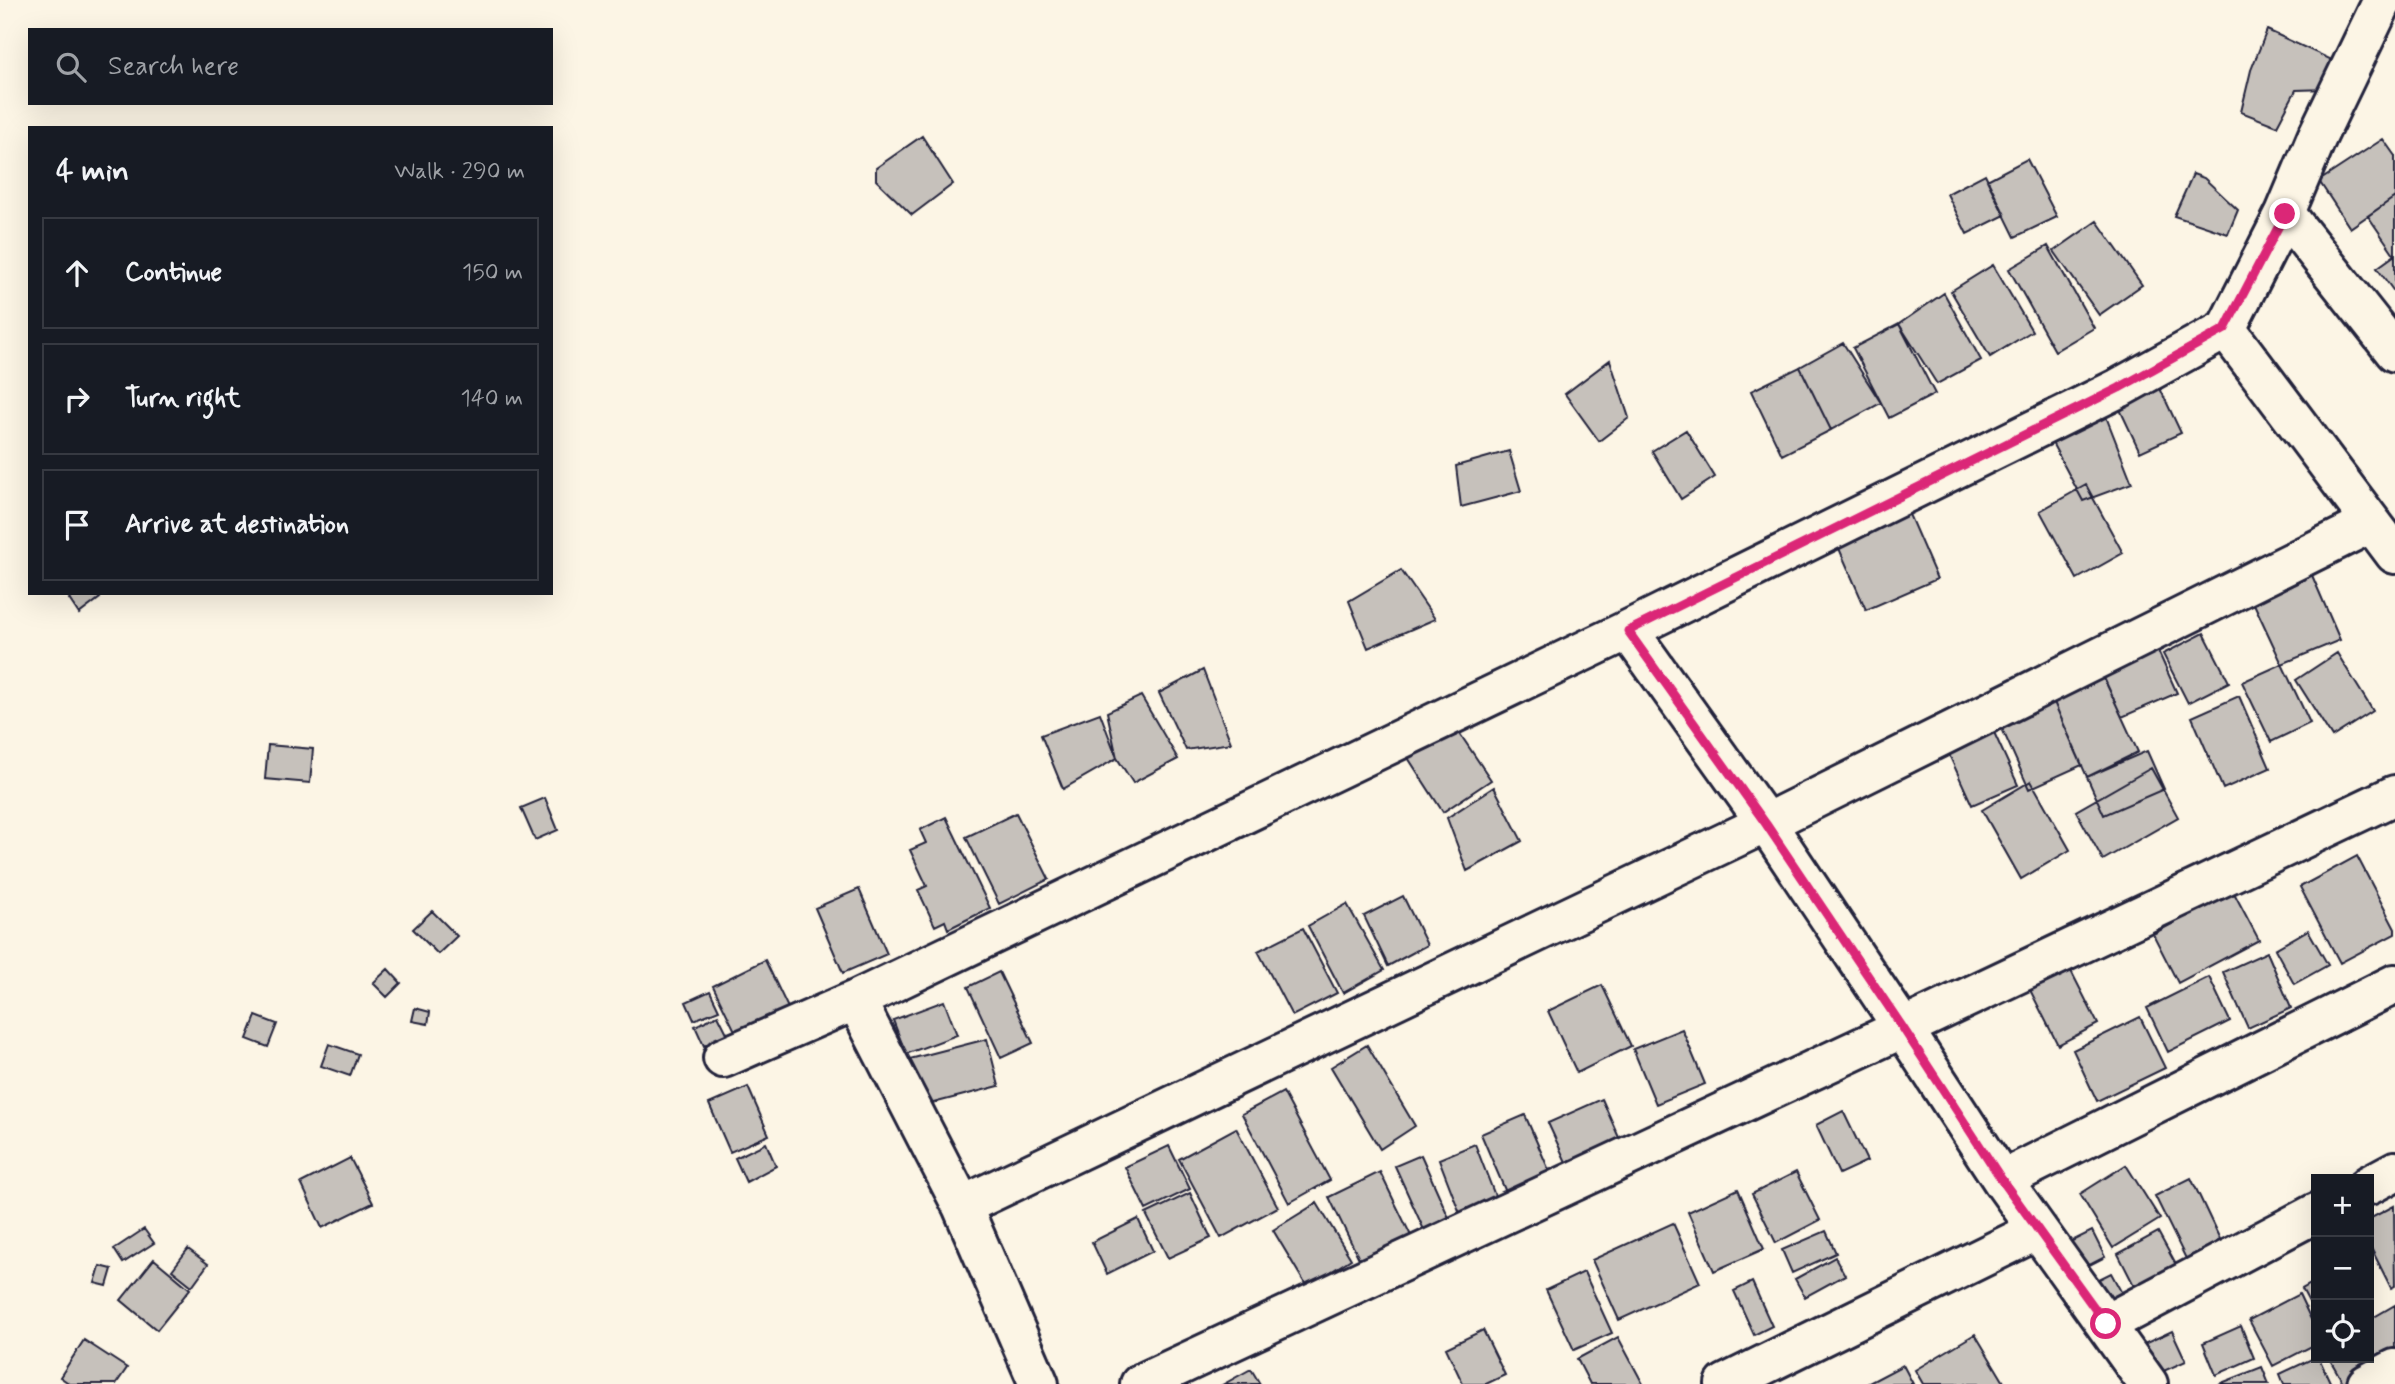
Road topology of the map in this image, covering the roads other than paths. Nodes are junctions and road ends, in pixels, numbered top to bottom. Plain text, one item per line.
1 (2383, 0) edge
2 (2285, 214) junction
3 (2225, 329) junction
4 (2395, 352) edge
5 (2371, 523) junction
6 (2395, 554) edge
7 (1628, 631) junction
8 (2395, 795) edge
9 (1766, 824) junction
10 (2395, 984) edge
11 (856, 1000) junction
12 (1903, 1028) junction
13 (723, 1058) dead end
14 (2395, 1171) edge
15 (2002, 1180) junction
16 (2374, 1182) edge
17 (961, 1206) junction
18 (2311, 1216) edge
19 (2038, 1230) junction
20 (2106, 1324) junction
21 (2395, 1369) edge
22 (1039, 1384) edge
23 (1140, 1384) edge
24 (1726, 1384) edge
25 (2148, 1384) edge
26 (2367, 1384) edge

1 - 2 street
2 - 3 street
2 - 4 street
3 - 5 street
3 - 7 street
5 - 6 street
5 - 9 street
7 - 9 street
7 - 11 street
8 - 12 street
9 - 12 street
9 - 17 street
10 - 15 street
11 - 13 street
11 - 17 street
12 - 15 street
12 - 23 street
14 - 16 street
15 - 19 street
17 - 22 street
18 - 20 street
19 - 20 street
19 - 24 street
20 - 25 street
21 - 26 street

